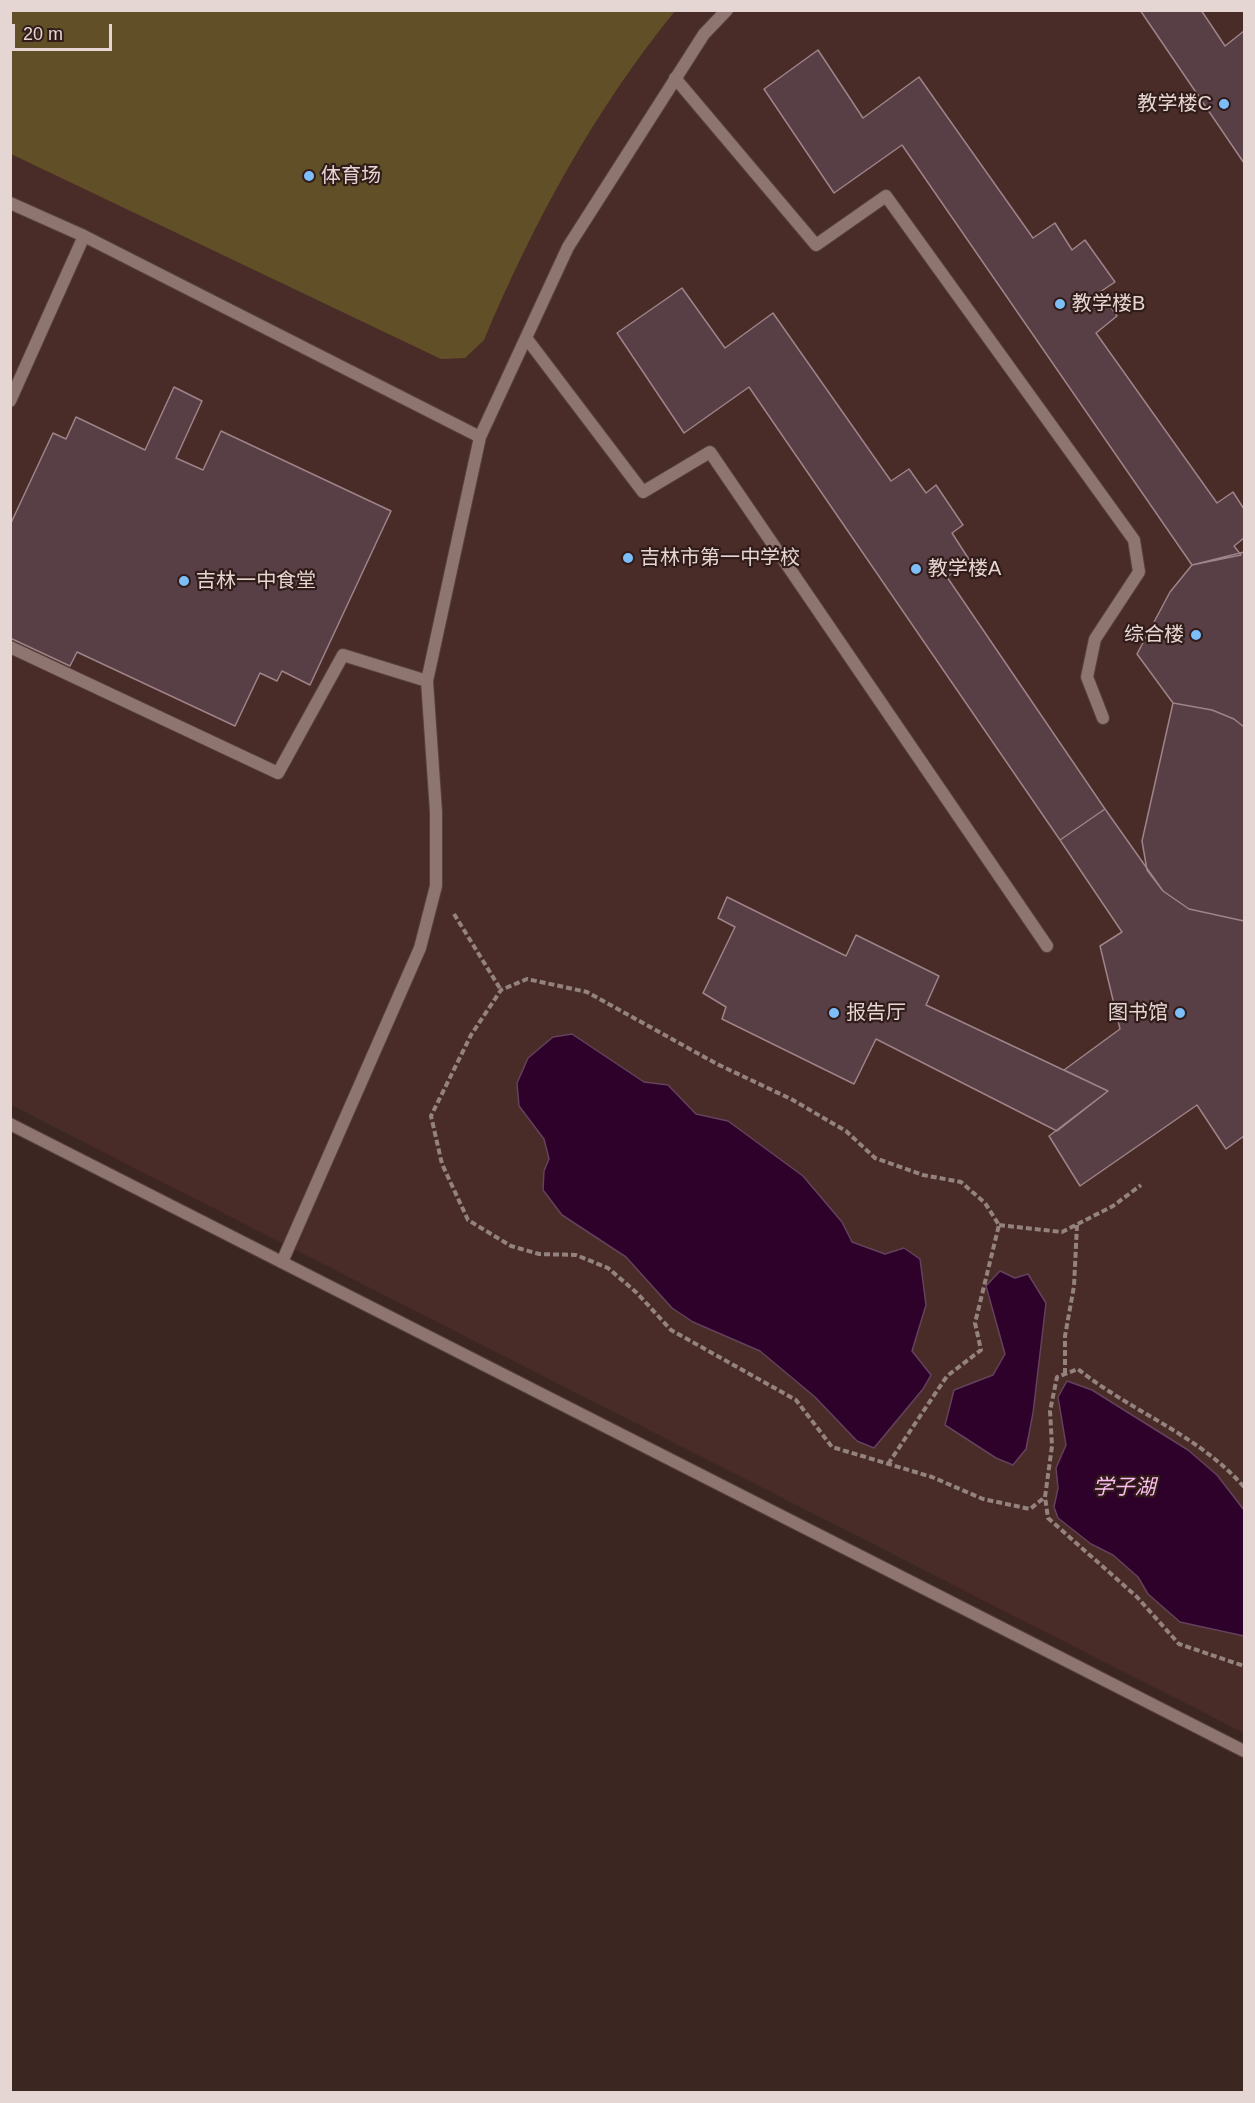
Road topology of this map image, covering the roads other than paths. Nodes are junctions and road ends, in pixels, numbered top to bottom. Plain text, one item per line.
1 (727, 10) edge
2 (675, 78) junction
3 (10, 203) edge
4 (84, 236) junction
5 (527, 339) junction
6 (10, 401) edge
7 (480, 437) junction
8 (10, 647) edge
9 (427, 681) junction
10 (1103, 718) dead end
11 (1047, 946) dead end
12 (10, 1124) edge
13 (282, 1262) junction
14 (1245, 1750) edge

1 - 2 street
2 - 5 street
2 - 10 street
3 - 4 street
4 - 6 street
4 - 7 street
5 - 7 street
5 - 11 street
7 - 9 street
8 - 9 street
9 - 13 street
12 - 13 street
13 - 14 street

